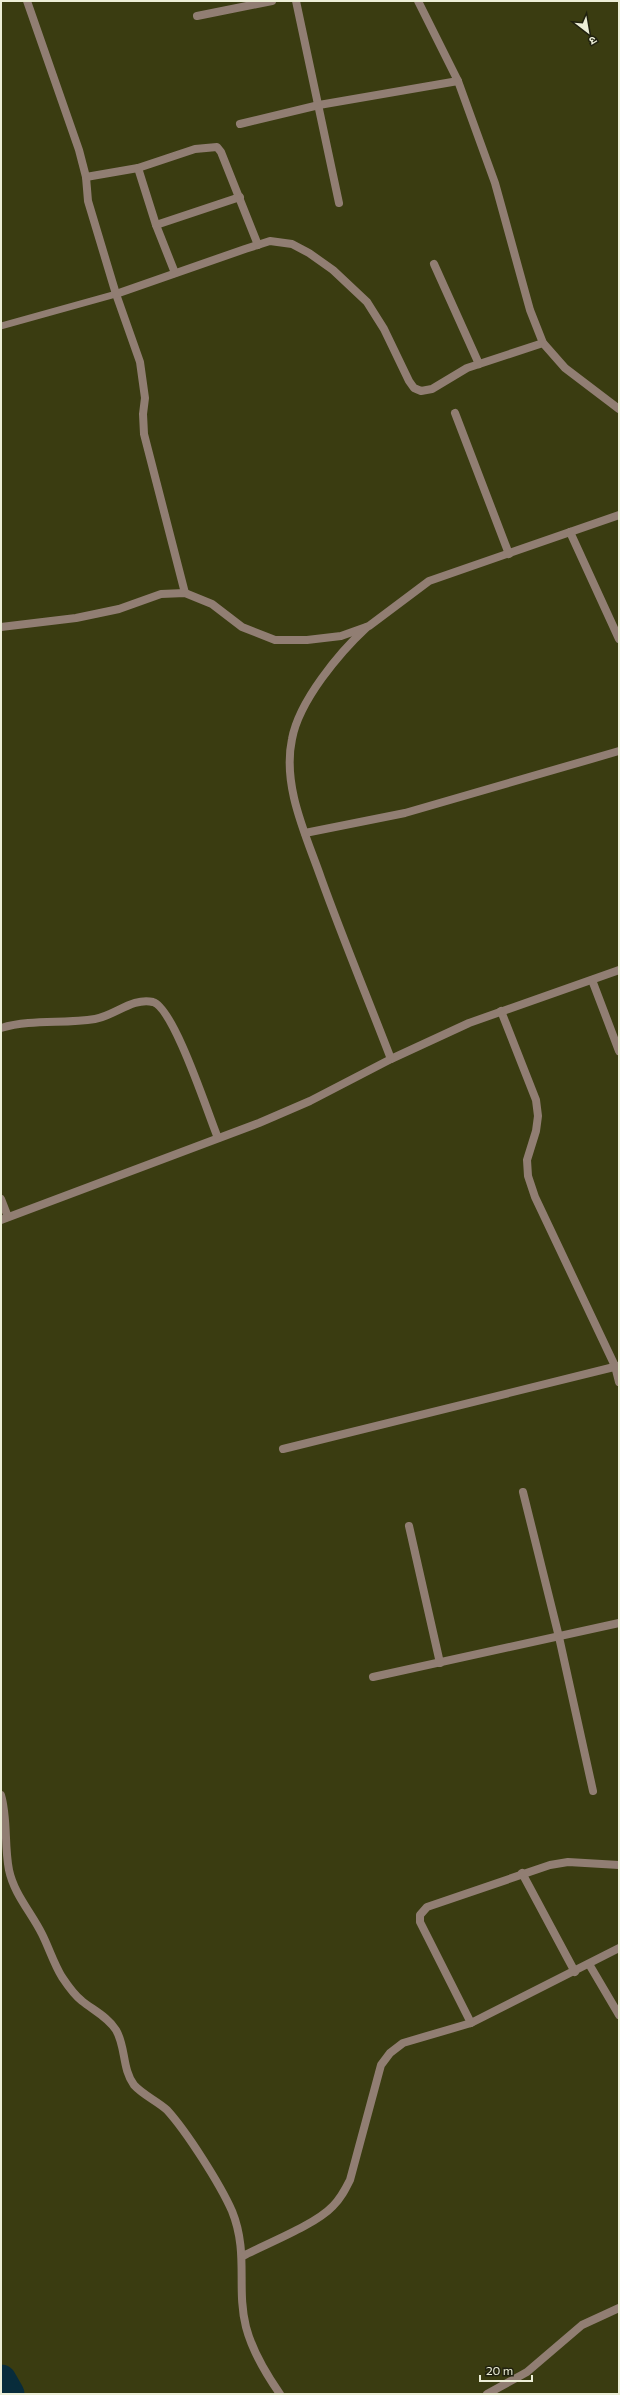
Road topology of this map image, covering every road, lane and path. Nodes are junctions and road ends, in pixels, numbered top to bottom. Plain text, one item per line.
1 (27, 1) edge
2 (272, 1) edge
3 (296, 1) edge
4 (418, 1) edge
5 (197, 16) dead end
6 (458, 82) junction
7 (319, 105) junction
8 (240, 124) dead end
9 (138, 168) junction
10 (86, 177) junction
11 (240, 197) junction
12 (339, 203) dead end
13 (156, 225) junction
14 (258, 245) junction
15 (434, 264) dead end
16 (175, 273) junction
17 (116, 294) junction
18 (1, 326) edge
19 (543, 342) junction
20 (479, 364) junction
21 (619, 409) edge
22 (455, 413) dead end
23 (619, 515) edge
24 (570, 532) junction
25 (509, 554) junction
26 (185, 593) junction
27 (369, 626) junction
28 (1, 627) edge
29 (619, 639) edge
30 (619, 751) edge
31 (305, 833) junction
32 (619, 970) edge
33 (592, 980) junction
34 (501, 1011) junction
35 (1, 1028) edge
36 (619, 1051) edge
37 (391, 1059) junction
38 (218, 1138) junction
39 (1, 1199) edge
40 (4, 1219) edge
41 (617, 1366) edge
42 (619, 1382) edge
43 (283, 1449) dead end
44 (523, 1492) dead end
45 (409, 1526) dead end
46 (619, 1623) edge
47 (559, 1637) junction
48 (440, 1663) junction
49 (373, 1677) dead end
50 (592, 1791) dead end
51 (1, 1795) edge
52 (619, 1866) edge
53 (522, 1873) junction
54 (619, 1948) edge
55 (589, 1964) junction
56 (575, 1972) junction
57 (619, 2015) edge
58 (471, 2023) junction
59 (243, 2256) junction
60 (619, 2308) edge
61 (280, 2394) edge
62 (487, 2394) edge

1 - 10 street
2 - 5 street
3 - 7 street
4 - 6 street
6 - 7 street
6 - 19 street
7 - 8 street
7 - 12 street
9 - 10 street
9 - 11 street
9 - 13 street
10 - 17 street
11 - 13 street
11 - 14 street
13 - 16 street
14 - 16 street
14 - 20 street
15 - 20 street
16 - 17 street
17 - 18 lane
17 - 26 street
19 - 20 street
19 - 21 street
22 - 25 street
23 - 24 street
24 - 25 street
24 - 29 street
25 - 27 street
26 - 27 street
26 - 28 street
27 - 31 street
30 - 31 street
31 - 37 street
32 - 33 street
33 - 34 street
33 - 36 street
34 - 37 street
34 - 41 street
35 - 38 street
37 - 38 street
38 - 40 street
39 - 40 street
41 - 42 street
41 - 43 street
44 - 47 street
45 - 48 street
46 - 47 street
47 - 48 street
47 - 50 street
48 - 49 street
51 - 59 street
52 - 53 street
53 - 56 street
53 - 58 street
54 - 55 street
55 - 56 street
55 - 57 street
56 - 58 street
58 - 59 street
59 - 61 street
60 - 62 street

